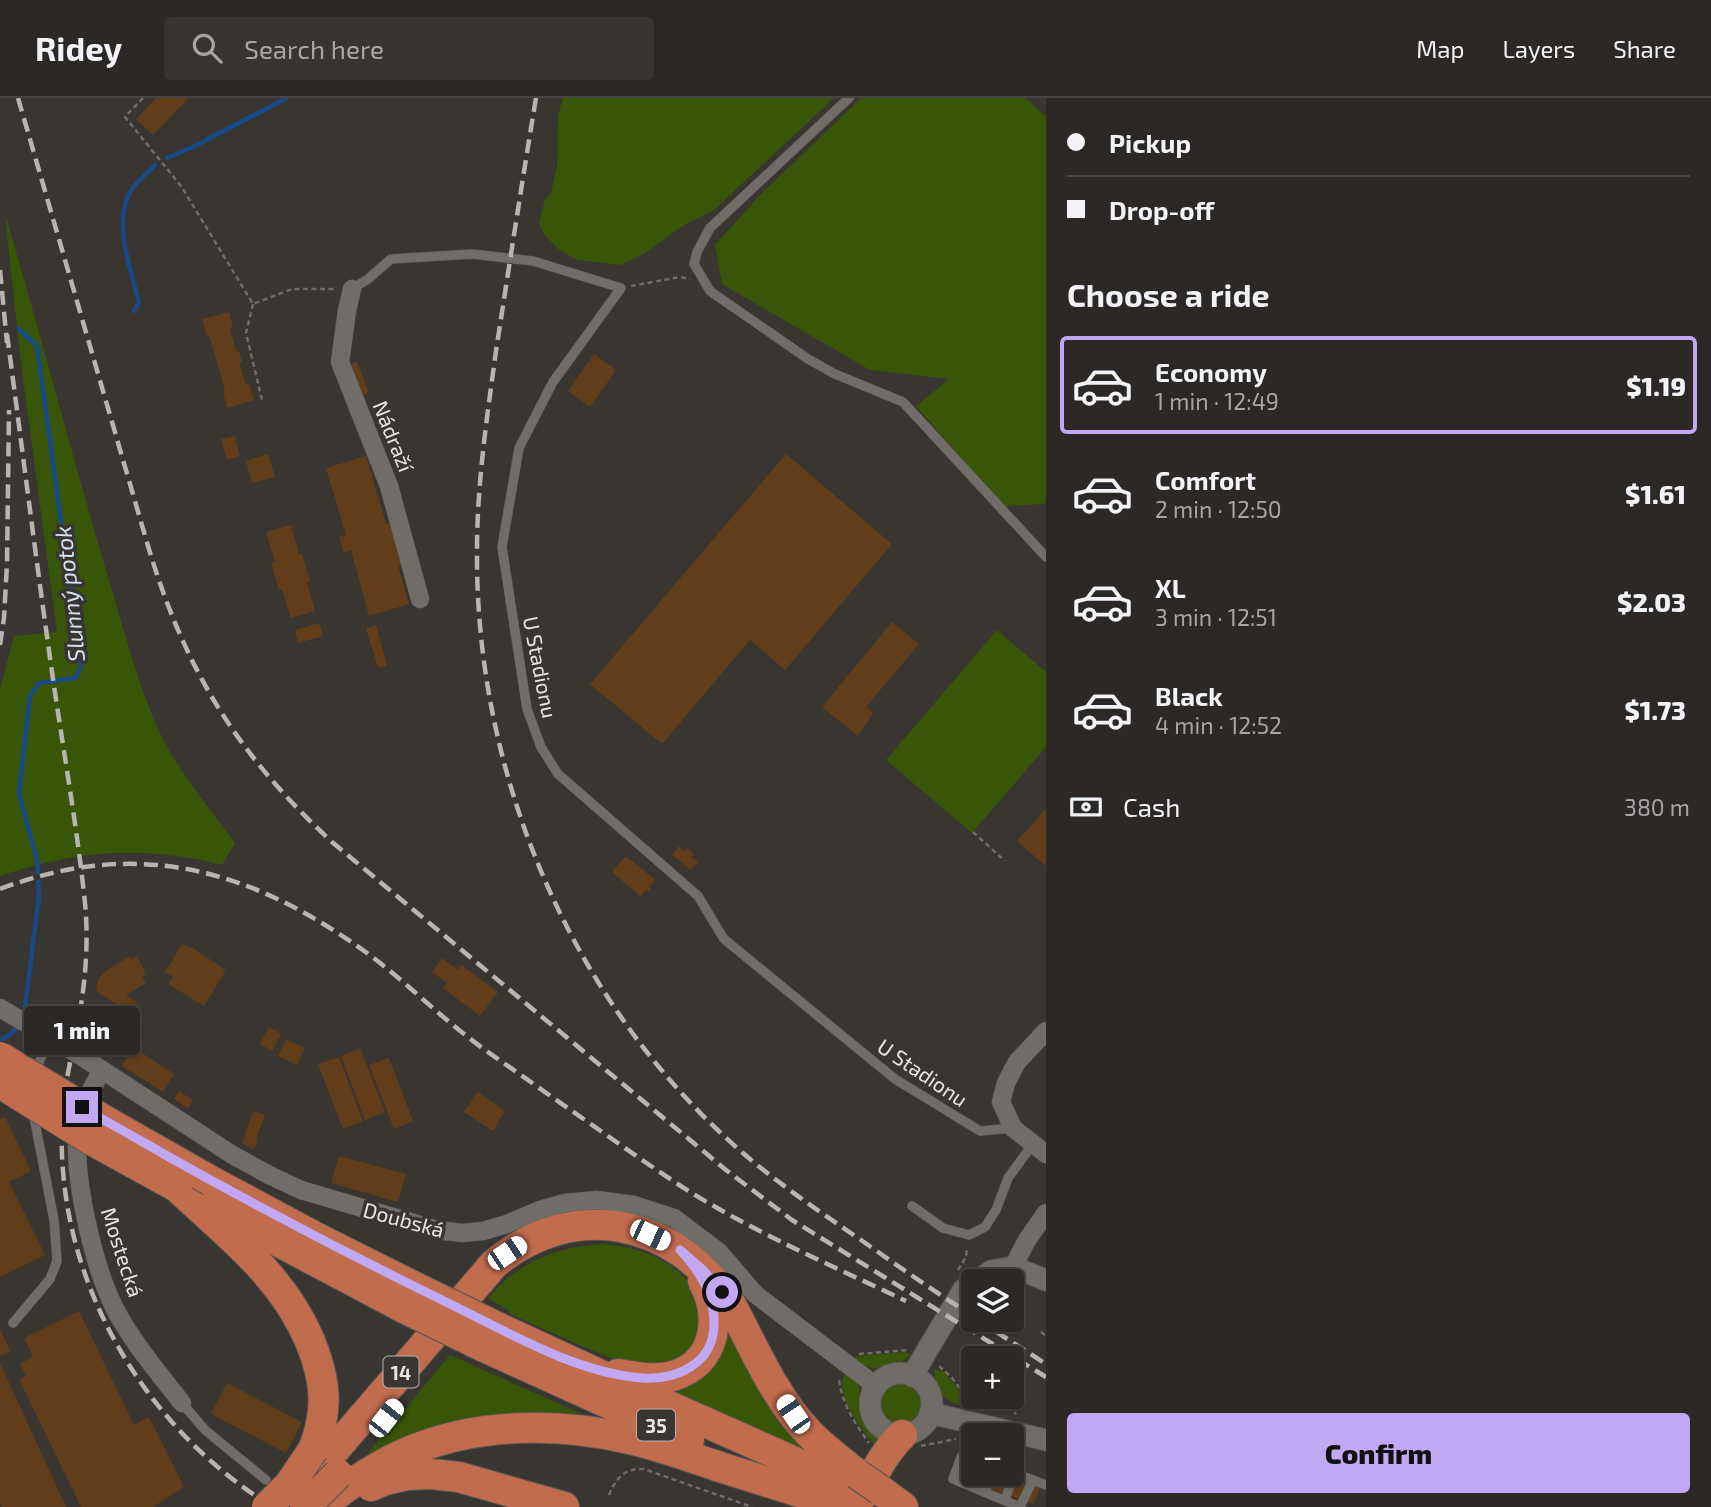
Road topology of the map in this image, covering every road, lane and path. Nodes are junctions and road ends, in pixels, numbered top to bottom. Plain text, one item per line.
1 (144, 98) edge
2 (849, 98) edge
3 (704, 281) junction
4 (621, 288) junction
5 (352, 289) junction
6 (253, 304) junction
7 (262, 400) dead end
8 (1046, 557) edge
9 (420, 599) dead end
10 (973, 832) dead end
11 (1005, 861) dead end
12 (1, 1012) edge
13 (1046, 1031) edge
14 (50, 1037) junction
15 (0, 1057) edge
16 (102, 1070) junction
17 (0, 1083) edge
18 (1013, 1128) junction
19 (1039, 1149) edge
20 (196, 1194) junction
21 (912, 1206) dead end
22 (1046, 1213) edge
23 (969, 1236) junction
24 (680, 1250) junction
25 (1013, 1267) junction
26 (968, 1269) edge
27 (1002, 1269) edge
28 (1046, 1280) edge
29 (961, 1293) edge
30 (13, 1323) dead end
31 (1041, 1332) dead end
32 (489, 1336) junction
33 (1046, 1336) edge
34 (565, 1359) junction
35 (847, 1363) junction
36 (918, 1367) junction
37 (876, 1386) junction
38 (961, 1390) edge
39 (182, 1403) joint
40 (930, 1413) junction
41 (961, 1437) edge
42 (1046, 1440) edge
43 (900, 1447) junction
44 (961, 1458) edge
45 (336, 1472) junction
46 (1024, 1477) edge
47 (1033, 1480) junction
48 (961, 1482) edge
49 (1046, 1485) edge
50 (970, 1486) edge
51 (987, 1486) edge
52 (1009, 1486) edge
53 (985, 1492) junction
54 (609, 1495) dead end
55 (269, 1498) edge
56 (866, 1498) edge
57 (1005, 1500) junction
58 (305, 1507) edge
59 (322, 1507) edge
60 (564, 1507) edge
61 (751, 1507) edge

1 - 6 path
2 - 3 lane
3 - 4 path
3 - 8 lane
4 - 5 lane
4 - 18 lane, U Stadionu
5 - 6 path
5 - 9 street, Nádraží
6 - 7 path
10 - 11 path
12 - 14 street, Doubská
13 - 18 street
14 - 16 street, Doubská
14 - 30 lane
15 - 20 highway, 35, bridge
16 - 35 street, Doubská
16 - 39 street, Mostecká
17 - 20 highway, 35, bridge
18 - 19 street
19 - 23 lane
20 - 32 highway, 35, bridge
20 - 45 highway, 35
21 - 23 lane
22 - 25 street
23 - 26 path
24 - 34 highway
24 - 45 highway, 14
24 - 56 highway
25 - 27 street
25 - 28 street
29 - 36 street
31 - 33 path
32 - 34 highway, 35
32 - 56 highway, 35
34 - 56 highway, 35
35 - 36 path
35 - 37 street, Doubská
35 - 43 path
36 - 37 street
36 - 38 path
36 - 40 street
37 - 43 street
39 - 55 lane, Mostecká
40 - 42 street
40 - 43 street
41 - 43 path
43 - 56 highway
44 - 48 lane
45 - 55 highway, 14
45 - 56 highway
45 - 58 highway, 14, bridge
45 - 59 highway
45 - 60 highway
46 - 47 lane
47 - 49 lane
47 - 57 lane
50 - 53 lane
51 - 53 lane
52 - 57 lane
53 - 57 lane
54 - 61 path

